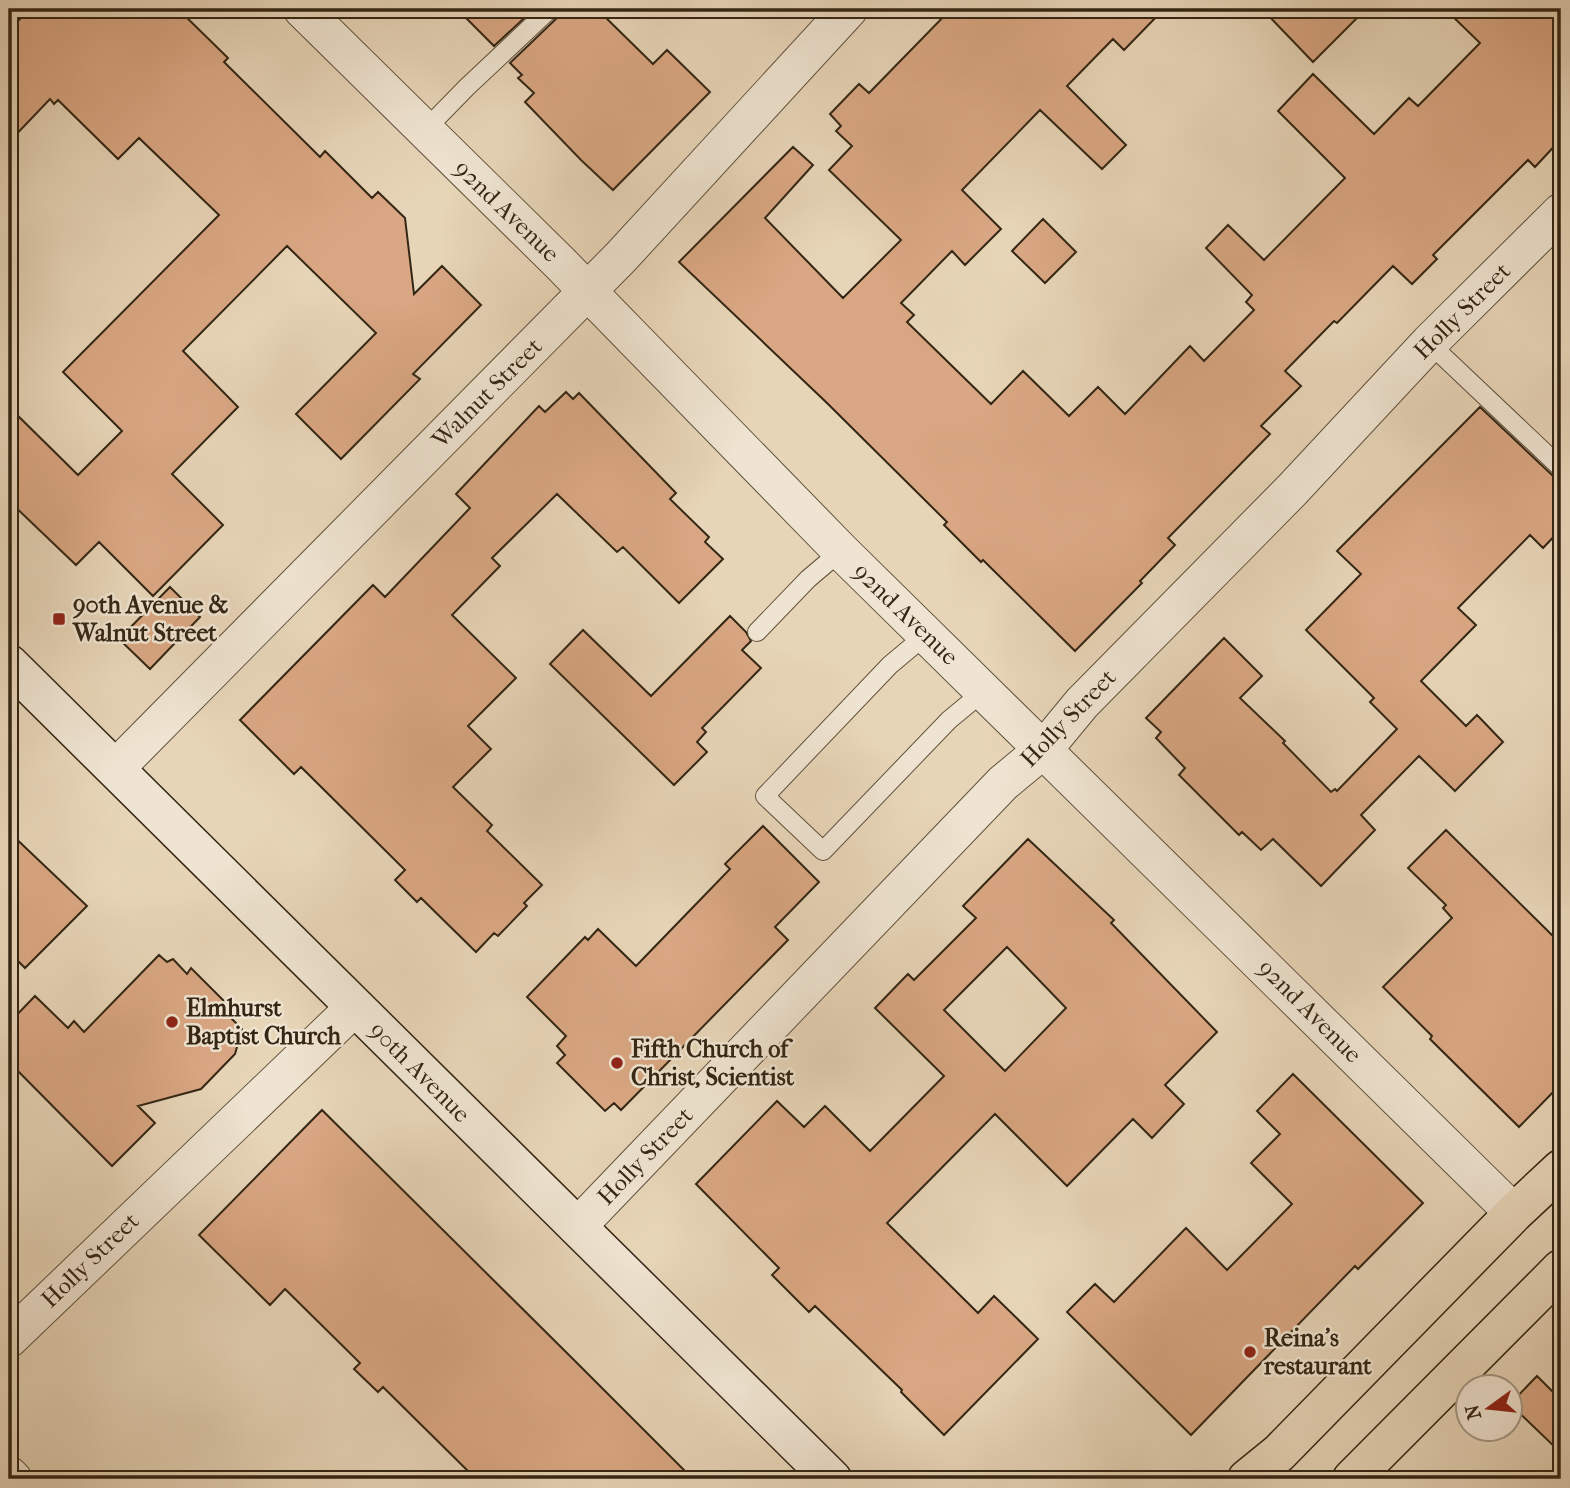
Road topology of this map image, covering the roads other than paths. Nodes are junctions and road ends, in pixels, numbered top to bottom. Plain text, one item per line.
1 (302, 9) edge
2 (550, 9) edge
3 (849, 9) edge
4 (424, 131) junction
5 (1561, 212) edge
6 (588, 291) junction
7 (1429, 343) junction
8 (1561, 468) edge
9 (841, 551) junction
10 (757, 632) dead end
11 (927, 635) junction
12 (9, 664) edge
13 (984, 691) junction
14 (1044, 749) junction
15 (115, 769) junction
16 (355, 1007) junction
17 (1561, 1169) edge
18 (1514, 1213) junction
19 (577, 1227) junction
20 (1561, 1269) edge
21 (9, 1339) edge
22 (9, 1475) edge
23 (13, 1479) edge
24 (832, 1479) edge
25 (1247, 1479) edge
26 (1352, 1479) edge

1 - 4 street, 92nd Avenue
2 - 4 lane
3 - 6 street, Walnut Street
4 - 6 street, 92nd Avenue
5 - 7 street, Holly Street
6 - 9 street, 92nd Avenue
6 - 15 street, Walnut Street
7 - 8 lane
7 - 14 street, Holly Street
9 - 10 lane
9 - 11 street, 92nd Avenue
11 - 13 street, 92nd Avenue
11 - 13 lane
12 - 15 street, 90th Avenue
13 - 14 street, 92nd Avenue
14 - 18 street, 92nd Avenue
14 - 19 street, Holly Street
15 - 16 street, 90th Avenue
16 - 19 street, 90th Avenue
16 - 21 street, Holly Street
17 - 18 main road
18 - 25 main road
19 - 24 street, 90th Avenue
20 - 26 main road
22 - 23 street

